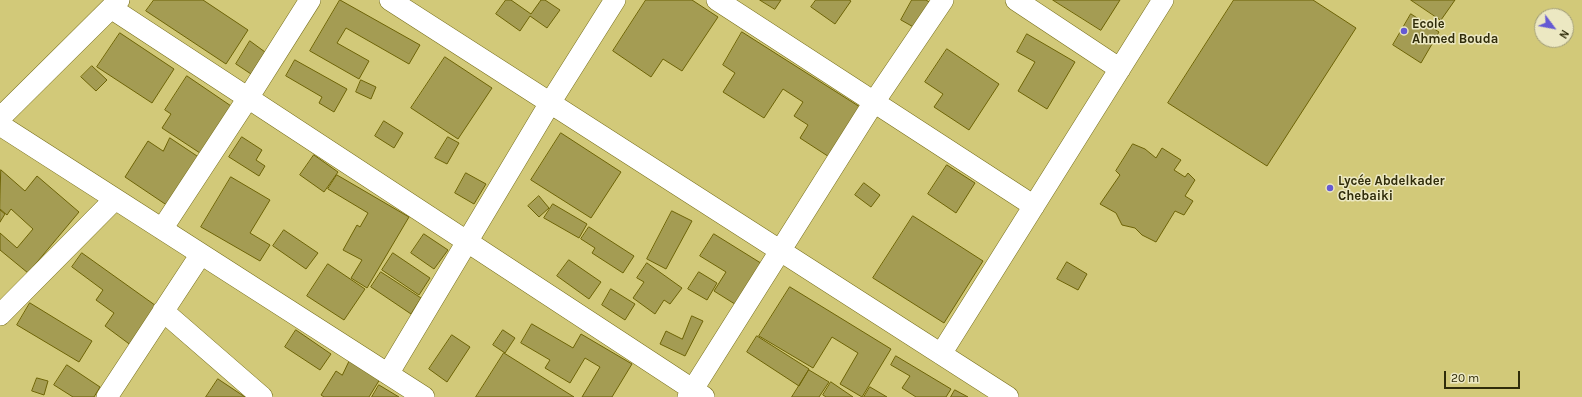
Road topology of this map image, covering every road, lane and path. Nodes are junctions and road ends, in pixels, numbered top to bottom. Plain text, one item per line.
1 (310, 0) edge
2 (390, 0) edge
3 (615, 0) edge
4 (717, 0) edge
5 (943, 0) edge
6 (1016, 0) edge
7 (1163, 0) edge
8 (115, 4) edge
9 (1120, 69) junction
10 (248, 98) junction
11 (874, 102) junction
12 (550, 103) junction
13 (0, 118) edge
14 (0, 125) edge
15 (115, 199) junction
16 (1034, 206) junction
17 (162, 229) junction
18 (467, 242) junction
19 (780, 251) junction
20 (201, 254) junction
21 (163, 311) junction
22 (0, 315) edge
23 (941, 354) junction
24 (388, 374) junction
25 (695, 394) edge
26 (1004, 396) edge
27 (107, 397) edge
28 (262, 397) edge
29 (424, 397) edge

1 - 10 street
2 - 12 street
3 - 12 street
4 - 11 street
5 - 11 street
6 - 9 street
7 - 9 street
8 - 10 street
8 - 13 street
9 - 16 street
10 - 17 street
10 - 18 street
11 - 16 street
11 - 19 street
12 - 18 street
12 - 19 street
14 - 15 street
15 - 17 street
15 - 22 street
16 - 23 street
17 - 20 street
18 - 24 street
18 - 25 street
19 - 23 street
19 - 25 street
20 - 21 street
20 - 24 street
21 - 27 street
21 - 28 street
23 - 26 street
24 - 29 street

